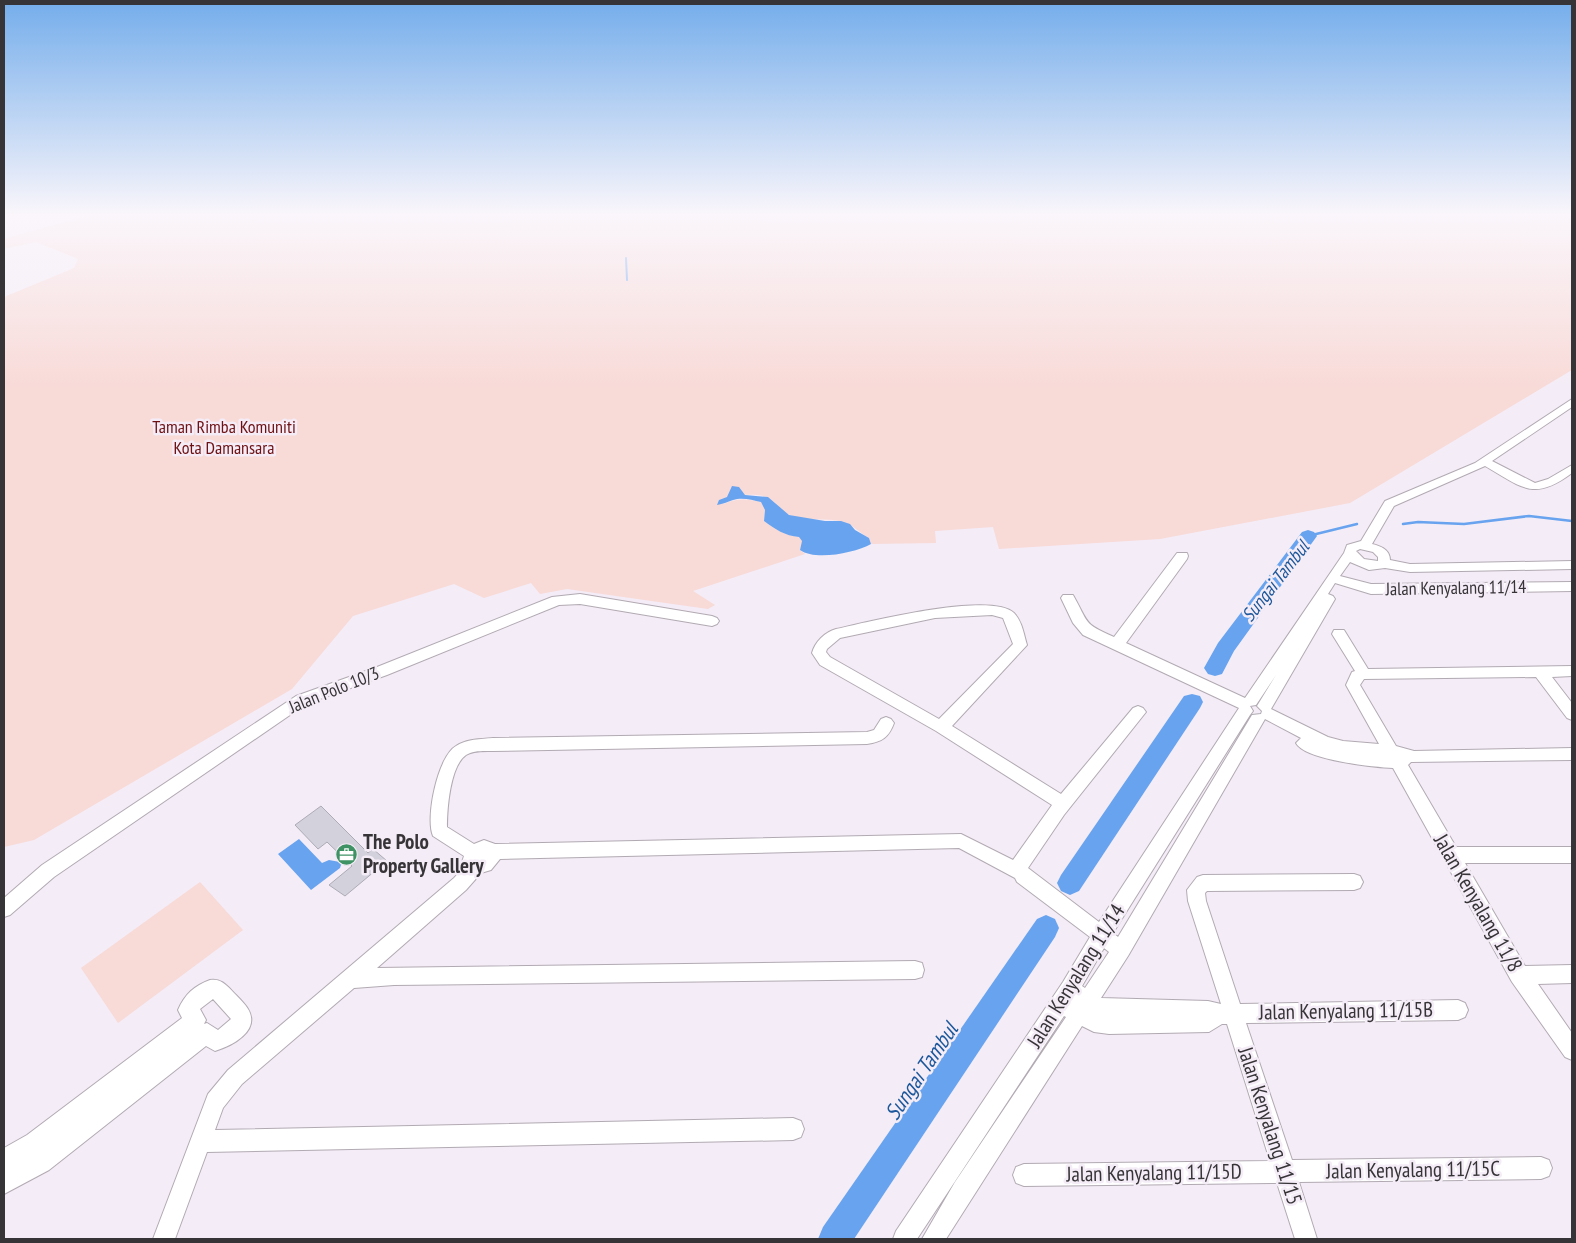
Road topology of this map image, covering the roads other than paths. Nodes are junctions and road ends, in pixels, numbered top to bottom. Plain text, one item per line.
1 (1572, 402) edge
2 (1484, 461) junction
3 (1572, 468) edge
4 (1365, 545) junction
5 (1182, 556) dead end
6 (1354, 558) junction
7 (1384, 563) junction
8 (1572, 565) edge
9 (1336, 579) junction
10 (1572, 587) edge
11 (1068, 598) dead end
12 (712, 621) dead end
13 (1339, 634) dead end
14 (1117, 644) junction
15 (1572, 671) edge
16 (1540, 672) junction
17 (1364, 674) junction
18 (1256, 711) junction
19 (1138, 712) dead end
20 (1572, 714) edge
21 (886, 723) dead end
22 (941, 727) junction
23 (1572, 754) edge
24 (1401, 756) junction
25 (1063, 804) junction
26 (1572, 854) edge
27 (1451, 855) junction
28 (475, 859) junction
29 (1020, 872) junction
30 (1354, 882) dead end
31 (1203, 884) joint
32 (4, 909) edge
33 (1102, 935) junction
34 (1121, 950) junction
35 (915, 970) dead end
36 (1572, 974) edge
37 (1519, 975) junction
38 (350, 979) junction
39 (1065, 996) junction
40 (1083, 1007) junction
41 (1458, 1010) dead end
42 (1226, 1014) junction
43 (1572, 1050) edge
44 (792, 1129) dead end
45 (200, 1141) junction
46 (4, 1160) edge
47 (1541, 1168) dead end
48 (1284, 1171) junction
49 (1024, 1175) dead end
50 (4, 1183) edge
51 (164, 1239) edge
52 (904, 1239) edge
53 (933, 1239) edge
54 (1306, 1239) edge

1 - 2 street
2 - 3 street
2 - 4 street
4 - 6 street
4 - 7 street
5 - 14 street
6 - 7 street
6 - 9 street, Jalan Kenyalang 11/14
7 - 8 street
9 - 10 street, Jalan Kenyalang 11/14
9 - 18 street, Jalan Kenyalang 11/14
11 - 14 street
12 - 32 street, Jalan Polo 10/3
13 - 17 street
14 - 18 street
15 - 16 street
16 - 17 street
16 - 20 street
17 - 24 street, Jalan Kenyalang 11/8
18 - 24 street
18 - 33 street, Jalan Kenyalang 11/14
18 - 34 street, Jalan Kenyalang 11/14
19 - 25 street
21 - 28 street
22 - 22 street
22 - 25 street
23 - 24 street
24 - 27 street, Jalan Kenyalang 11/8
25 - 29 street
26 - 27 street
27 - 37 street, Jalan Kenyalang 11/8
28 - 29 street
28 - 38 street
29 - 33 street
30 - 31 street
31 - 42 street, Jalan Kenyalang 11/15
33 - 34 street
33 - 39 street, Jalan Kenyalang 11/14
34 - 40 street, Jalan Kenyalang 11/14
35 - 38 street
36 - 37 street
37 - 43 street, Jalan Kenyalang 11/8
38 - 45 street
39 - 40 street
39 - 52 street, Jalan Kenyalang 11/14
40 - 42 street
40 - 53 street, Jalan Kenyalang 11/14
41 - 42 street, Jalan Kenyalang 11/15B
42 - 48 street, Jalan Kenyalang 11/15
44 - 45 street
45 - 51 street
46 - 50 street
47 - 48 street, Jalan Kenyalang 11/15C
48 - 49 street, Jalan Kenyalang 11/15D
48 - 54 street, Jalan Kenyalang 11/15

